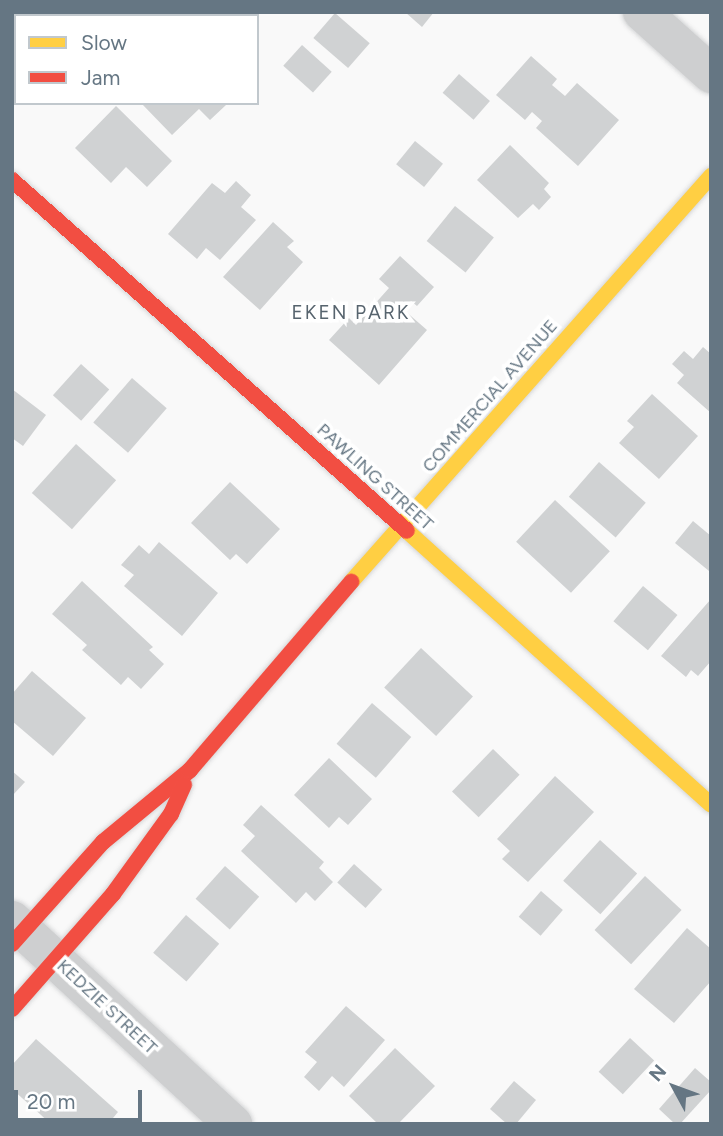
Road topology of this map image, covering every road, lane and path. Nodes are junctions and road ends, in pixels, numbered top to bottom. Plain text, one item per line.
1 (642, 12) edge
2 (711, 74) edge
3 (711, 176) edge
4 (12, 180) edge
5 (400, 525) junction
6 (190, 770) junction
7 (711, 805) edge
8 (16, 931) edge
9 (57, 960) junction
10 (12, 1009) edge
11 (233, 1124) edge

1 - 2 street
3 - 5 street, COMMERCIAL AVENUE
4 - 5 street, PAWLING STREET
5 - 6 street, COMMERCIAL AVENUE
5 - 7 street, PAWLING STREET
6 - 8 street, COMMERCIAL AVENUE
6 - 9 street, COMMERCIAL AVENUE
8 - 9 street, KEDZIE STREET
9 - 10 street, COMMERCIAL AVENUE
9 - 11 street, KEDZIE STREET

